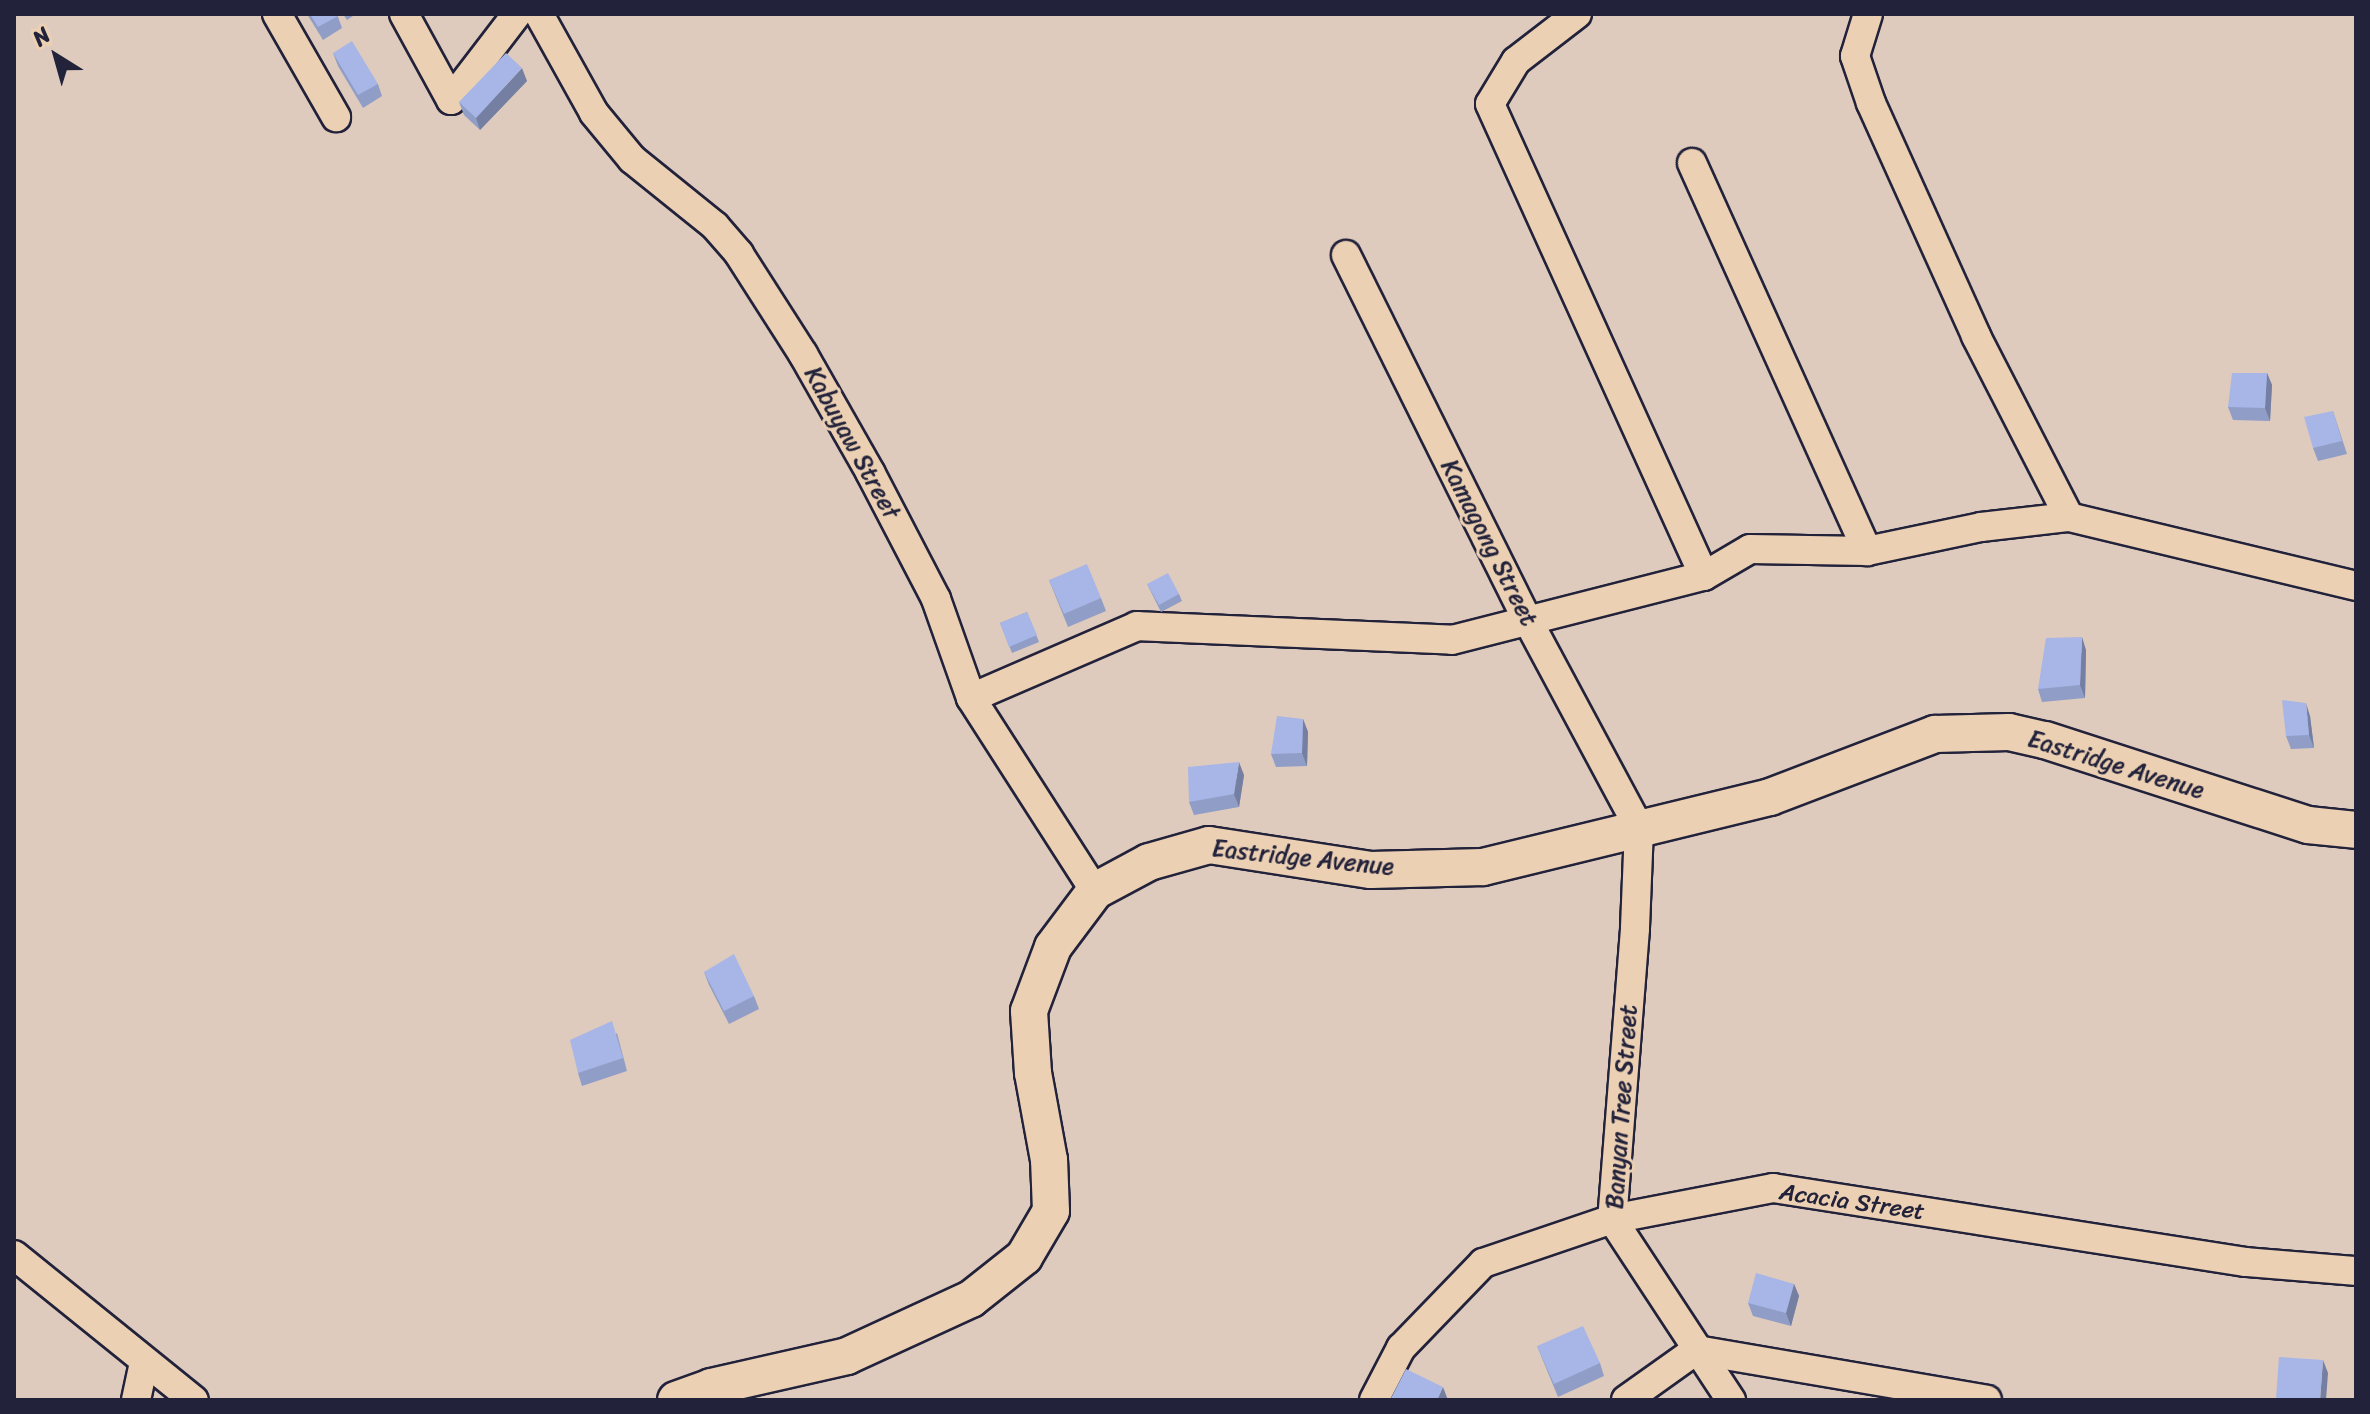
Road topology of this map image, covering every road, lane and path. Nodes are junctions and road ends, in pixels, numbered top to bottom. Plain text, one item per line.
1 (277, 14) edge
2 (404, 14) edge
3 (517, 14) edge
4 (1577, 14) edge
5 (1868, 14) edge
6 (545, 26) edge
7 (336, 117) dead end
8 (1692, 163) dead end
9 (1346, 255) dead end
10 (2069, 517) junction
11 (1867, 551) junction
12 (1704, 576) junction
13 (2356, 586) edge
14 (1527, 619) junction
15 (971, 698) junction
16 (1639, 828) junction
17 (2356, 830) edge
18 (1095, 891) junction
19 (1612, 1219) junction
20 (14, 1255) edge
21 (2356, 1271) edge
22 (1696, 1350) junction
23 (144, 1362) junction
24 (136, 1400) edge
25 (194, 1400) edge
26 (676, 1400) edge
27 (1374, 1400) edge
28 (1626, 1400) edge
29 (1731, 1400) edge
30 (1987, 1400) edge

1 - 7 street
2 - 3 street
4 - 12 street
5 - 10 street
6 - 15 street, Kabuyaw Street
8 - 11 street
9 - 14 street, Kamagong Street
10 - 11 street
10 - 13 street
11 - 12 street
12 - 14 street
14 - 15 street
14 - 16 street, Kamagong Street
15 - 18 street, Kabuyaw Street
16 - 17 street, Eastridge Avenue
16 - 18 street, Eastridge Avenue
16 - 19 street, Banyan Tree Street
18 - 26 street, Eastridge Avenue
19 - 21 street, Acacia Street
19 - 22 street, Banyan Tree Street
19 - 27 street, Acacia Street
20 - 23 street
22 - 28 street
22 - 29 street, Banyan Tree Street
22 - 30 street
23 - 24 street
23 - 25 street

